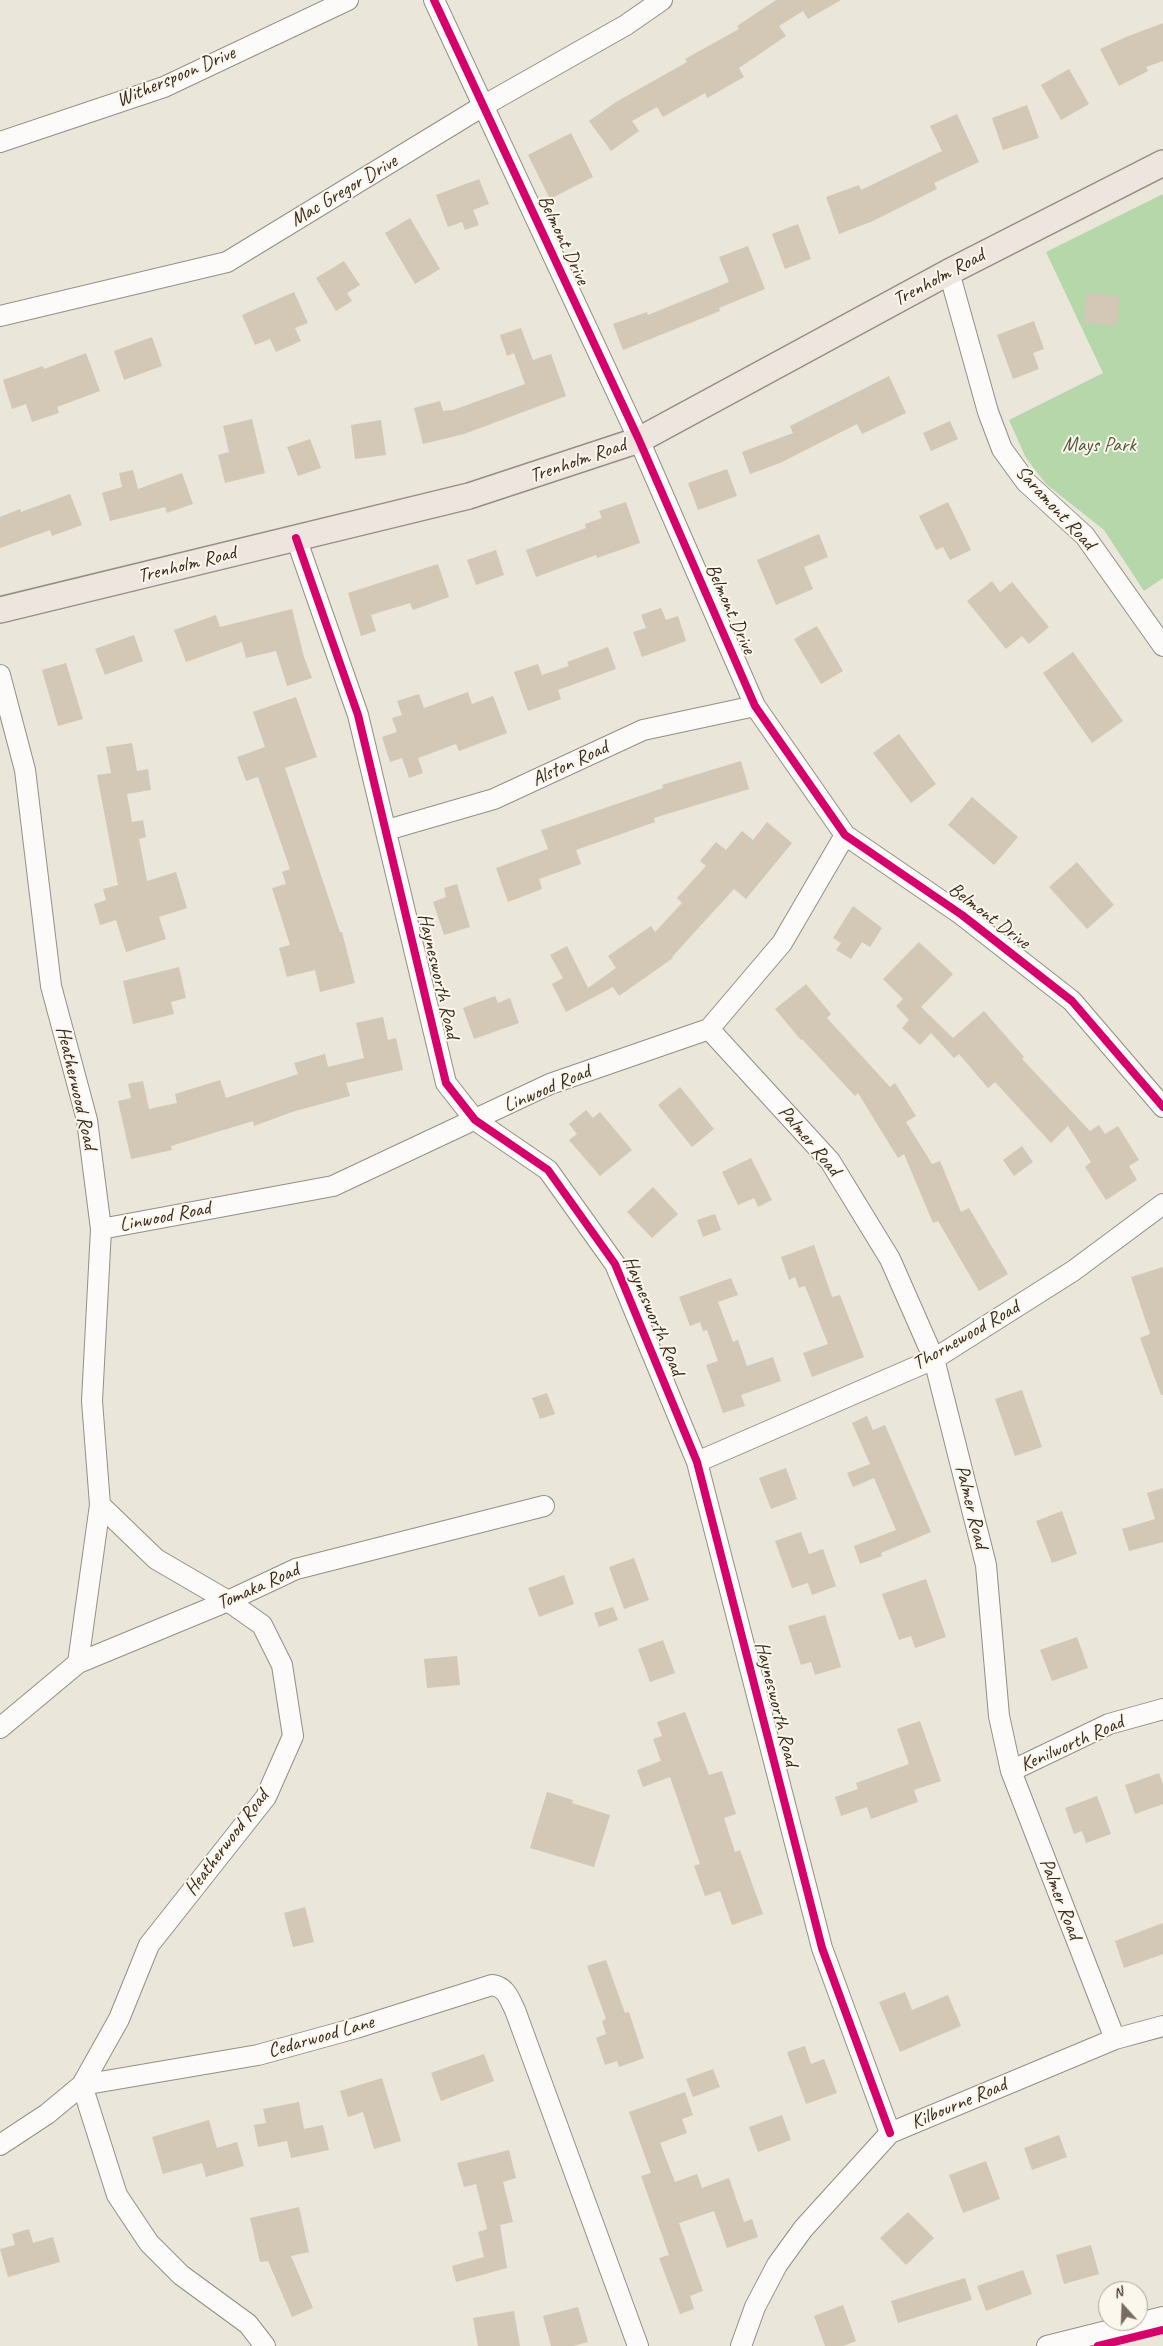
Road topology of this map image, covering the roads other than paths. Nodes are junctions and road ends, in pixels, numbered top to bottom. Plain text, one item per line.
1 (348, 0) edge
2 (434, 0) edge
3 (662, 0) edge
4 (484, 106) junction
5 (0, 142) edge
6 (1163, 163) edge
7 (949, 272) junction
8 (0, 316) edge
9 (638, 440) junction
10 (296, 538) junction
11 (0, 610) edge
12 (1163, 646) edge
13 (0, 675) edge
14 (755, 706) junction
15 (387, 830) junction
16 (845, 835) junction
17 (708, 1029) junction
18 (1163, 1107) edge
19 (476, 1120) junction
20 (1163, 1204) edge
21 (101, 1229) junction
22 (934, 1359) junction
23 (697, 1462) junction
24 (100, 1505) junction
25 (544, 1506) dead end
26 (228, 1601) junction
27 (78, 1663) junction
28 (1163, 1709) edge
29 (0, 1728) edge
30 (1011, 1771) junction
31 (1163, 2026) edge
32 (1115, 2039) junction
33 (82, 2085) junction
34 (890, 2133) junction
35 (0, 2145) edge
36 (1163, 2317) edge
37 (265, 2346) edge
38 (638, 2346) edge
39 (741, 2346) edge
40 (1049, 2346) edge

1 - 5 street, Witherspoon Drive
2 - 4 street, Belmont Drive
3 - 4 street, Mac Gregor Drive
4 - 8 street, Mac Gregor Drive
4 - 9 street, Belmont Drive
6 - 7 main road, Trenholm Road
7 - 9 main road, Trenholm Road
7 - 12 street, Saramont Road
9 - 10 main road, Trenholm Road
9 - 14 street, Belmont Drive
10 - 11 main road, Trenholm Road
10 - 15 street, Haynesworth Road
13 - 21 street, Heatherwood Road
14 - 15 street, Alston Road
14 - 16 street, Belmont Drive
15 - 19 street, Haynesworth Road
16 - 17 street
16 - 18 street, Belmont Drive
17 - 19 street, Linwood Road
17 - 22 street, Palmer Road
19 - 21 street, Linwood Road
19 - 23 street, Haynesworth Road
20 - 22 street, Thornewood Road
21 - 24 street, Heatherwood Road
22 - 23 street, Thornewood Road
22 - 30 street, Palmer Road
23 - 34 street, Haynesworth Road
24 - 26 street, Heatherwood Road
24 - 27 street, Heatherwood Road
25 - 26 street, Tomaka Road
26 - 27 street, Tomaka Road
26 - 33 street, Heatherwood Road
27 - 29 street, Tomaka Road
28 - 30 street, Kenilworth Road
30 - 32 street, Palmer Road
31 - 32 street, Kilbourne Road
32 - 34 street, Kilbourne Road
33 - 35 street, Heatherwood Road
33 - 37 street
33 - 38 street, Cedarwood Lane
34 - 39 street, Kilbourne Road
36 - 40 street

